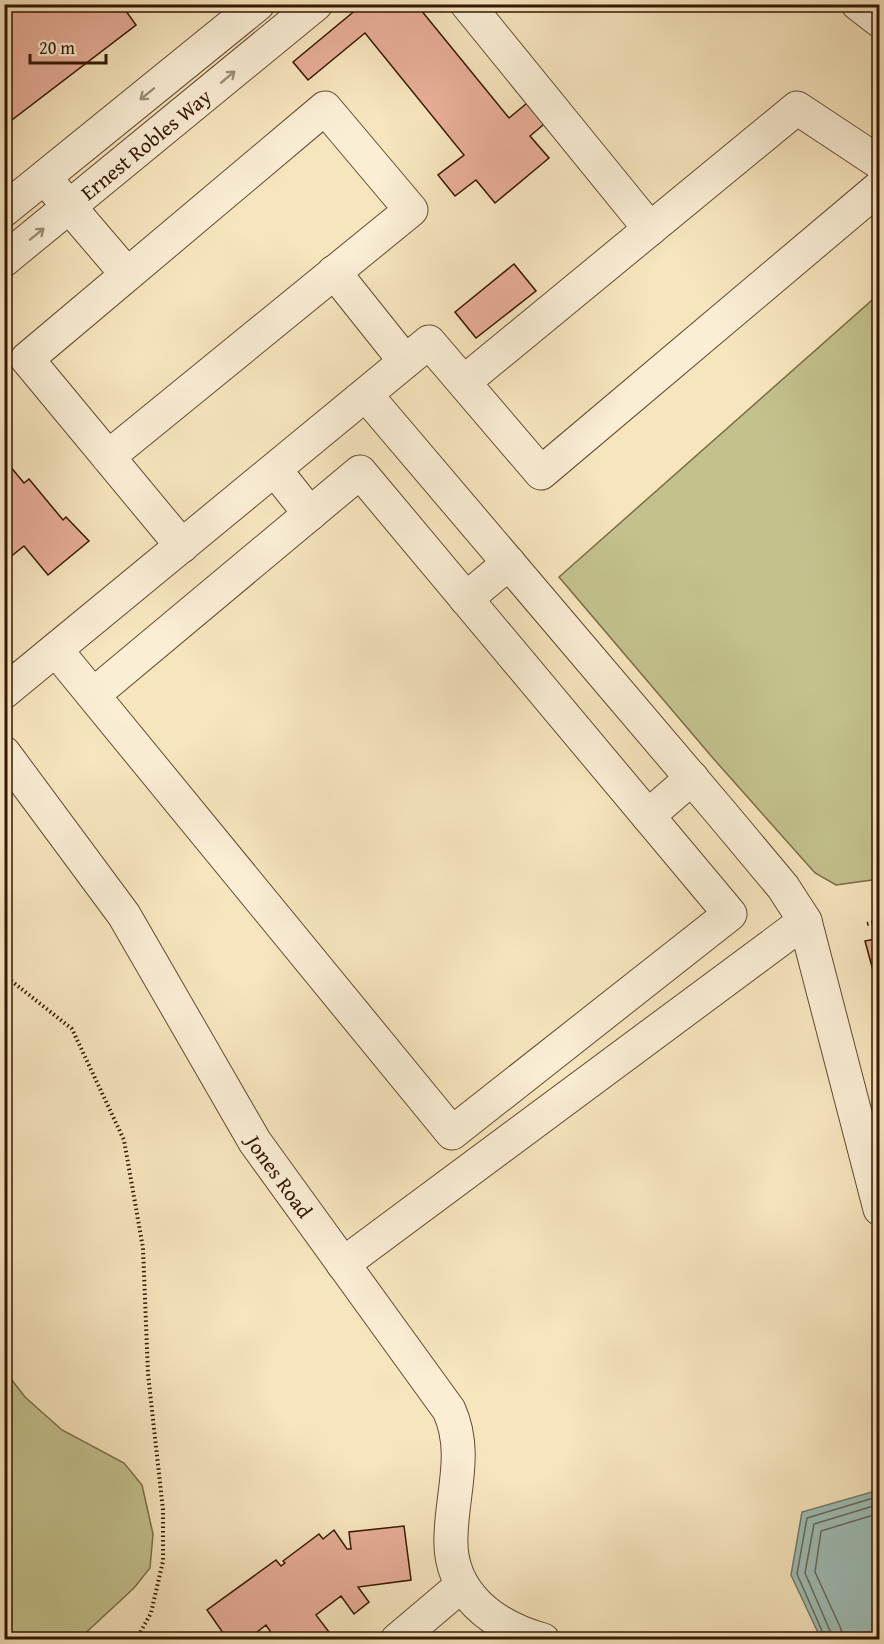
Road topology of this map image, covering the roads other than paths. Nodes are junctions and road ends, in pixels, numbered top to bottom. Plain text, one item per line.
1 (258, 4) edge
2 (316, 4) edge
3 (467, 4) edge
4 (858, 4) edge
5 (879, 21) edge
6 (879, 163) edge
7 (45, 177) junction
8 (879, 186) edge
9 (70, 207) junction
10 (4, 210) edge
11 (650, 229) junction
12 (4, 260) edge
13 (334, 272) junction
14 (126, 273) junction
15 (405, 361) junction
16 (464, 382) junction
17 (366, 395) junction
18 (108, 457) junction
19 (275, 470) junction
20 (310, 513) junction
21 (182, 546) junction
22 (508, 563) junction
23 (466, 599) junction
24 (56, 650) junction
25 (4, 692) edge
26 (93, 695) junction
27 (4, 753) edge
28 (692, 778) junction
29 (648, 816) junction
30 (805, 921) junction
31 (618, 1002) junction
32 (648, 1037) junction
33 (452, 1132) junction
34 (477, 1164) junction
35 (879, 1209) edge
36 (343, 1264) junction
37 (462, 1585) junction
38 (492, 1627) edge
39 (397, 1640) edge
40 (543, 1640) edge

1 -> 7 street, Ernest Robles Way
9 -> 2 street, Ernest Robles Way
3 - 11 street
4 - 5 street
6 - 11 street
7 - 9 street
7 - 10 street, Ernest Robles Way
8 - 16 street
12 -> 9 street, Ernest Robles Way
9 - 14 street
11 - 16 street
13 - 14 street
13 - 15 street
13 - 18 street
14 - 18 street
15 - 16 street
15 - 17 street
17 - 19 street
17 - 22 street
18 - 21 street
19 - 20 street
19 - 21 street
20 - 23 street
20 - 26 street
21 - 24 street
22 - 23 street
22 - 28 street
23 - 29 street
24 - 25 street
24 - 26 street
26 - 33 street
27 - 36 street, Jones Road
28 - 29 street
28 - 30 street
29 - 31 street
30 - 32 street
30 - 35 street
31 - 32 street
31 - 33 street
32 - 34 street
33 - 34 street
34 - 36 street
36 - 37 street, Jones Road
37 - 38 street, Jones Road
37 - 39 street
38 - 40 street, Jones Road

